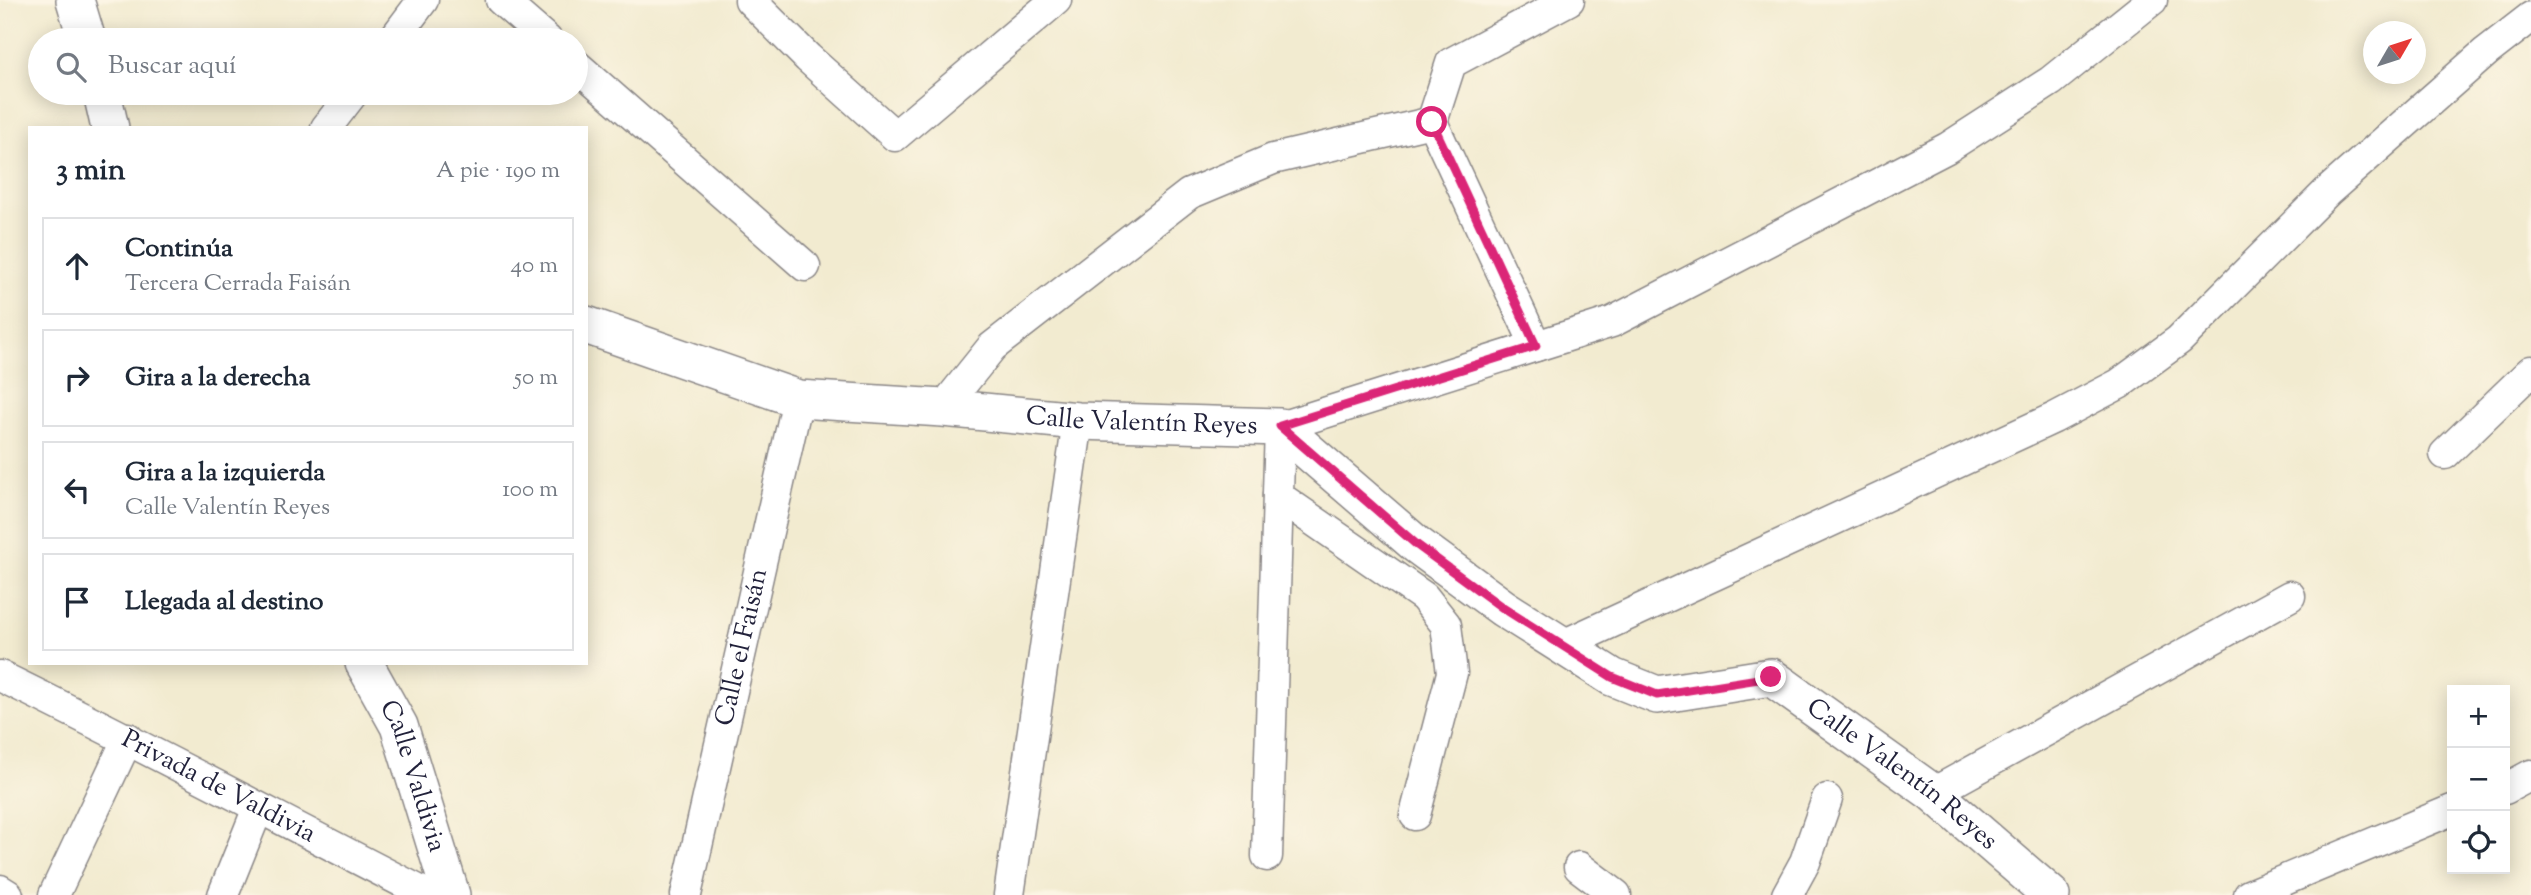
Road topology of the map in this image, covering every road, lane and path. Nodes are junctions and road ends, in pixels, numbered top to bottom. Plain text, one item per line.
1 (75, 0) edge
2 (423, 0) edge
3 (501, 0) edge
4 (750, 0) edge
5 (1056, 0) edge
6 (1570, 0) edge
7 (2152, 0) edge
8 (2531, 17) edge
9 (83, 28) edge
10 (402, 28) edge
11 (533, 28) edge
12 (588, 76) edge
13 (105, 105) edge
14 (344, 105) edge
15 (1432, 122) junction
16 (110, 126) edge
17 (328, 126) edge
18 (805, 266) dead end
19 (588, 326) edge
20 (1536, 346) junction
21 (2531, 371) edge
22 (798, 400) junction
23 (943, 408) junction
24 (1078, 421) junction
25 (1280, 426) junction
26 (2445, 454) dead end
27 (1278, 496) junction
28 (2290, 596) dead end
29 (1563, 645) junction
30 (364, 665) edge
31 (0, 676) edge
32 (128, 737) junction
33 (2531, 775) edge
34 (2510, 786) edge
35 (1933, 793) junction
36 (1827, 799) dead end
37 (258, 808) junction
38 (2450, 811) edge
39 (1415, 815) dead end
40 (1267, 856) dead end
41 (1579, 867) dead end
42 (0, 890) edge
43 (8, 895) edge
44 (54, 895) edge
45 (223, 895) edge
46 (428, 895) edge
47 (450, 895) edge
48 (686, 895) edge
49 (1009, 895) edge
50 (1616, 895) edge
51 (1787, 895) edge
52 (2051, 895) edge
53 (2249, 895) edge

1 - 9 street
2 - 10 street
3 - 11 street
4 - 5 street
6 - 15 street
7 - 20 street
8 - 29 street
12 - 18 street
13 - 16 street
14 - 17 street
15 - 20 street
15 - 23 street
19 - 22 street, Calle Valentín Reyes
20 - 25 street
21 - 26 street
22 - 23 street, Calle Valentín Reyes
22 - 48 street, Calle el Faisán
23 - 24 street, Calle Valentín Reyes
24 - 25 street, Calle Valentín Reyes
24 - 49 street
25 - 27 street
25 - 29 street, Calle Valentín Reyes
27 - 39 street
27 - 40 street
28 - 35 street
29 - 35 street, Calle Valentín Reyes
30 - 47 street, Calle Valdivia
31 - 32 street
32 - 37 street, Privada de Valdivia
32 - 44 street, Privada de Valdivia
33 - 34 street
35 - 52 street, Calle Valentín Reyes
36 - 51 street
37 - 45 street
37 - 46 street, Privada de Valdivia
38 - 53 street
41 - 50 street
42 - 43 street

